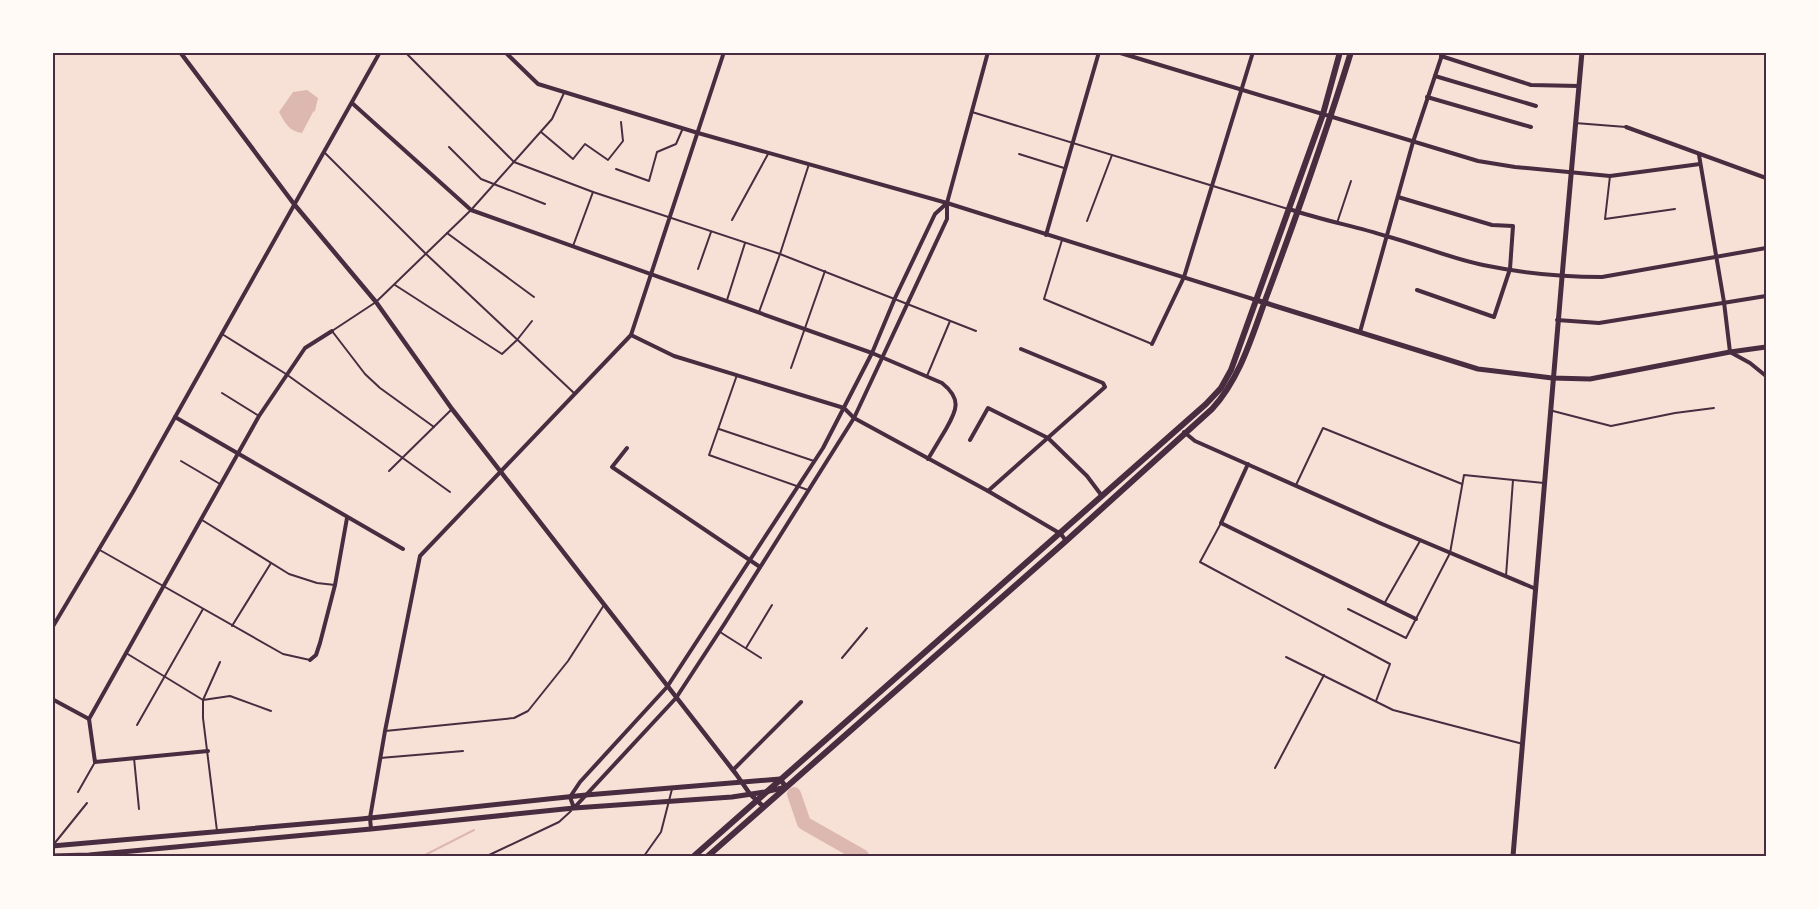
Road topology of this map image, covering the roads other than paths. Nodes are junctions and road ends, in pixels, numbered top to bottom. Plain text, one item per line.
1 (180, 52) edge
2 (380, 52) edge
3 (405, 52) edge
4 (505, 52) edge
5 (724, 52) edge
6 (987, 52) edge
7 (1099, 52) edge
8 (1117, 52) edge
9 (1136, 52) edge
10 (1253, 52) edge
11 (1340, 52) edge
12 (1351, 52) edge
13 (1548, 52) edge
14 (1582, 53) edge
15 (1442, 54) edge
16 (1134, 58) junction
17 (1435, 76) junction
18 (1579, 86) junction
19 (1242, 90) junction
20 (565, 92) junction
21 (1427, 97) junction
22 (352, 103) junction
23 (1536, 106) dead end
24 (971, 112) junction
25 (1323, 114) junction
26 (1331, 116) junction
27 (621, 122) dead end
28 (1575, 123) junction
29 (1531, 127) dead end
30 (1626, 127) joint
31 (682, 128) junction
32 (541, 132) junction
33 (698, 133) junction
34 (1413, 142) junction
35 (1074, 144) junction
36 (449, 147) dead end
37 (324, 152) junction
38 (769, 153) junction
39 (1019, 154) dead end
40 (1112, 155) junction
41 (1699, 155) junction
42 (514, 162) junction
43 (809, 164) junction
44 (1700, 164) junction
45 (616, 169) dead end
46 (1066, 169) junction
47 (1570, 172) junction
48 (1610, 176) junction
49 (1767, 178) edge
50 (1351, 181) dead end
51 (494, 185) junction
52 (1212, 185) junction
53 (593, 192) junction
54 (1398, 197) junction
55 (294, 204) junction
56 (545, 204) dead end
57 (947, 204) junction
58 (1288, 209) junction
59 (1675, 209) dead end
60 (471, 210) junction
61 (1298, 213) junction
62 (670, 219) junction
63 (732, 220) dead end
64 (1087, 221) dead end
65 (1337, 223) junction
66 (447, 232) junction
67 (711, 232) junction
68 (1046, 235) junction
69 (1387, 236) junction
70 (1062, 240) junction
71 (745, 243) junction
72 (573, 246) junction
73 (1767, 248) edge
74 (425, 253) junction
75 (780, 254) junction
76 (1716, 256) junction
77 (698, 269) dead end
78 (1510, 269) junction
79 (825, 271) junction
80 (652, 274) junction
81 (1561, 275) junction
82 (1184, 277) junction
83 (395, 285) junction
84 (1417, 290) dead end
85 (1767, 296) edge
86 (534, 297) dead end
87 (895, 298) junction
88 (1256, 300) junction
89 (727, 301) junction
90 (376, 302) junction
91 (1724, 302) junction
92 (907, 303) junction
93 (1264, 303) junction
94 (758, 312) junction
95 (950, 320) junction
96 (1557, 320) junction
97 (532, 321) dead end
98 (804, 329) junction
99 (332, 331) junction
100 (976, 331) dead end
101 (1360, 332) junction
102 (222, 334) junction
103 (631, 335) junction
104 (517, 340) junction
105 (1152, 344) joint
106 (1767, 346) edge
107 (1021, 349) dead end
108 (1731, 352) junction
109 (872, 353) junction
110 (882, 357) junction
111 (791, 368) dead end
112 (286, 374) junction
113 (737, 375) junction
114 (927, 376) junction
115 (1767, 376) edge
116 (1552, 378) junction
117 (222, 393) dead end
118 (576, 395) junction
119 (844, 408) junction
120 (1714, 408) dead end
121 (452, 409) junction
122 (1550, 410) junction
123 (259, 416) junction
124 (175, 417) junction
125 (854, 417) junction
126 (434, 427) junction
127 (1180, 427) junction
128 (718, 429) junction
129 (1185, 433) junction
130 (1048, 438) junction
131 (970, 440) dead end
132 (627, 448) dead end
133 (238, 453) junction
134 (402, 458) junction
135 (928, 459) junction
136 (181, 460) dead end
137 (814, 461) junction
138 (1248, 464) junction
139 (389, 471) dead end
140 (501, 471) junction
141 (1513, 480) junction
142 (1544, 483) junction
143 (1462, 484) junction
144 (222, 485) junction
145 (797, 486) junction
146 (1296, 486) junction
147 (808, 490) junction
148 (988, 491) junction
149 (450, 492) dead end
150 (1102, 496) junction
151 (347, 518) junction
152 (202, 520) junction
153 (1221, 523) junction
154 (1061, 534) junction
155 (1421, 540) junction
156 (1066, 541) junction
157 (98, 549) junction
158 (403, 549) dead end
159 (1450, 553) junction
160 (750, 560) junction
161 (270, 563) junction
162 (760, 567) junction
163 (1506, 576) junction
164 (335, 585) junction
165 (164, 587) junction
166 (1536, 589) junction
167 (1384, 604) junction
168 (604, 605) junction
169 (772, 605) dead end
170 (203, 609) junction
171 (1348, 609) dead end
172 (1416, 619) junction
173 (232, 626) junction
174 (52, 628) edge
175 (867, 628) dead end
176 (719, 632) junction
177 (746, 648) junction
178 (126, 653) junction
179 (1286, 657) dead end
180 (761, 658) dead end
181 (842, 658) dead end
182 (310, 660) joint
183 (220, 662) dead end
184 (1324, 675) junction
185 (165, 676) junction
186 (667, 687) junction
187 (676, 698) junction
188 (52, 699) edge
189 (203, 700) junction
190 (1376, 701) junction
191 (801, 702) dead end
192 (271, 711) dead end
193 (89, 719) junction
194 (137, 725) dead end
195 (385, 731) junction
196 (1522, 744) junction
197 (208, 751) junction
198 (463, 751) dead end
199 (134, 758) junction
200 (380, 758) junction
201 (94, 762) junction
202 (1275, 768) dead end
203 (733, 770) junction
204 (780, 779) junction
205 (743, 784) junction
206 (786, 787) junction
207 (672, 789) junction
208 (78, 792) dead end
209 (765, 792) junction
210 (750, 794) junction
211 (586, 795) junction
212 (570, 797) junction
213 (670, 801) junction
214 (757, 801) junction
215 (87, 803) dead end
216 (764, 807) junction
217 (574, 808) junction
218 (139, 809) dead end
219 (370, 818) junction
220 (371, 829) junction
221 (217, 831) junction
222 (52, 846) edge
223 (52, 856) edge
224 (487, 856) edge
225 (644, 856) edge
226 (694, 856) edge
227 (708, 856) edge
228 (1512, 856) edge

1 - 55 street
2 - 22 street
3 - 42 lane
4 - 20 street
5 - 33 street
6 - 24 street
7 - 35 street
8 - 16 street
9 - 16 lane
10 - 19 street
11 - 25 main road
12 - 26 main road
13 - 14 street
14 - 18 main road
15 - 17 street
15 - 18 street
16 - 19 street
17 - 21 street
17 - 23 street
18 - 28 main road
19 - 25 street
19 - 52 street
20 - 31 street
20 - 32 lane
21 - 29 street
21 - 34 street
22 - 37 street
22 - 60 street
24 - 35 lane
24 - 57 street
25 - 26 street
25 - 58 main road
26 - 34 street
26 - 61 main road
27 - 32 lane
28 - 30 lane
28 - 47 main road
30 - 41 street
31 - 33 street
31 - 45 lane
32 - 42 lane
33 - 38 street
33 - 62 street
34 - 47 street
34 - 54 street
35 - 40 lane
35 - 46 street
36 - 51 lane
37 - 55 street
37 - 74 lane
38 - 43 street
38 - 63 lane
39 - 46 lane
40 - 52 lane
40 - 64 lane
41 - 44 street
41 - 49 street
42 - 51 lane
42 - 53 lane
43 - 57 street
43 - 75 lane
44 - 48 street
44 - 76 street
46 - 68 street
47 - 48 street
47 - 81 main road
48 - 59 lane
50 - 65 lane
51 - 56 lane
51 - 60 lane
52 - 58 lane
52 - 82 street
53 - 62 lane
53 - 72 lane
54 - 69 street
54 - 78 street
55 - 90 street
55 - 102 street
57 - 68 street
57 - 87 street
57 - 92 street
58 - 61 street
58 - 88 main road
60 - 66 lane
60 - 72 street
61 - 65 street
61 - 93 main road
62 - 67 lane
62 - 80 street
65 - 69 street
66 - 74 lane
66 - 86 lane
67 - 71 lane
67 - 77 lane
68 - 70 street
69 - 78 street
69 - 101 street
70 - 82 street
70 - 105 lane
71 - 75 lane
71 - 89 lane
72 - 80 street
73 - 76 street
74 - 83 lane
74 - 104 lane
75 - 79 lane
75 - 94 lane
76 - 81 street
76 - 91 street
78 - 81 street
78 - 84 street
79 - 87 lane
79 - 98 lane
80 - 89 street
80 - 103 street
81 - 96 main road
82 - 88 street
82 - 105 street
83 - 90 lane
83 - 104 lane
85 - 91 street
87 - 92 lane
87 - 109 street
88 - 93 main road
88 - 127 main road
89 - 94 street
90 - 99 lane
90 - 121 street
91 - 96 street
91 - 108 street
92 - 95 lane
92 - 110 street
93 - 101 main road
93 - 129 main road
94 - 98 street
95 - 100 lane
95 - 114 lane
96 - 116 main road
97 - 104 lane
98 - 109 street
98 - 111 lane
99 - 112 street
99 - 126 lane
101 - 116 main road
102 - 112 lane
102 - 124 street
103 - 113 street
103 - 118 street
104 - 118 lane
106 - 108 main road
107 - 130 street
108 - 115 street
108 - 116 main road
109 - 110 street
109 - 119 street
110 - 114 street
110 - 125 street
112 - 123 street
112 - 134 lane
113 - 119 street
113 - 128 lane
114 - 135 street
116 - 122 main road
117 - 123 lane
118 - 140 street
119 - 125 street
119 - 137 street
120 - 122 lane
121 - 126 lane
121 - 140 street
122 - 142 main road
123 - 133 street
124 - 133 street
124 - 157 street
125 - 135 street
125 - 147 street
126 - 134 lane
127 - 129 street
127 - 150 main road
128 - 137 lane
128 - 145 lane
129 - 138 street
129 - 156 main road
130 - 131 street
130 - 148 street
130 - 150 street
132 - 160 street
133 - 144 street
133 - 151 street
134 - 139 lane
134 - 149 lane
135 - 148 street
136 - 144 lane
137 - 145 street
138 - 146 street
138 - 153 street
140 - 168 street
140 - 195 street
141 - 142 lane
141 - 143 lane
141 - 163 lane
142 - 166 main road
143 - 146 lane
143 - 159 lane
144 - 152 street
145 - 147 lane
145 - 160 street
146 - 155 street
147 - 162 street
148 - 154 street
150 - 154 main road
151 - 158 street
151 - 164 street
152 - 161 lane
152 - 165 street
153 - 167 street
153 - 190 lane
154 - 156 street
154 - 204 main road
155 - 159 street
155 - 167 lane
156 - 206 main road
157 - 165 lane
157 - 174 street
159 - 163 street
159 - 172 lane
160 - 162 street
160 - 186 street
161 - 164 lane
161 - 173 lane
162 - 176 street
163 - 166 street
164 - 182 street
165 - 170 lane
165 - 178 street
166 - 196 main road
167 - 172 street
168 - 186 street
168 - 195 lane
169 - 177 lane
170 - 173 lane
170 - 185 lane
171 - 172 lane
173 - 182 lane
175 - 181 lane
176 - 177 lane
176 - 187 street
177 - 180 lane
178 - 185 lane
178 - 193 street
179 - 184 lane
183 - 189 lane
184 - 190 lane
184 - 202 lane
185 - 189 lane
185 - 194 lane
186 - 187 street
186 - 212 street
187 - 203 street
187 - 211 street
188 - 193 street
189 - 192 lane
189 - 197 lane
190 - 196 lane
191 - 203 street
193 - 201 street
195 - 200 street
196 - 228 main road
197 - 199 street
197 - 221 lane
198 - 200 lane
199 - 201 street
199 - 218 lane
200 - 219 street
201 - 208 lane
203 - 205 street
204 - 205 main road
204 - 206 main road
204 - 209 main road
205 - 207 main road
205 - 210 street
206 - 209 main road
206 - 216 main road
207 - 211 main road
207 - 213 lane
209 - 210 main road
209 - 214 main road
210 - 213 main road
210 - 214 street
211 - 212 main road
211 - 217 street
212 - 217 street
212 - 219 main road
213 - 217 main road
213 - 225 lane
214 - 216 street
214 - 226 main road
215 - 222 lane
216 - 227 main road
217 - 220 main road
217 - 224 lane
219 - 220 street
219 - 221 main road
220 - 223 main road
221 - 222 main road

